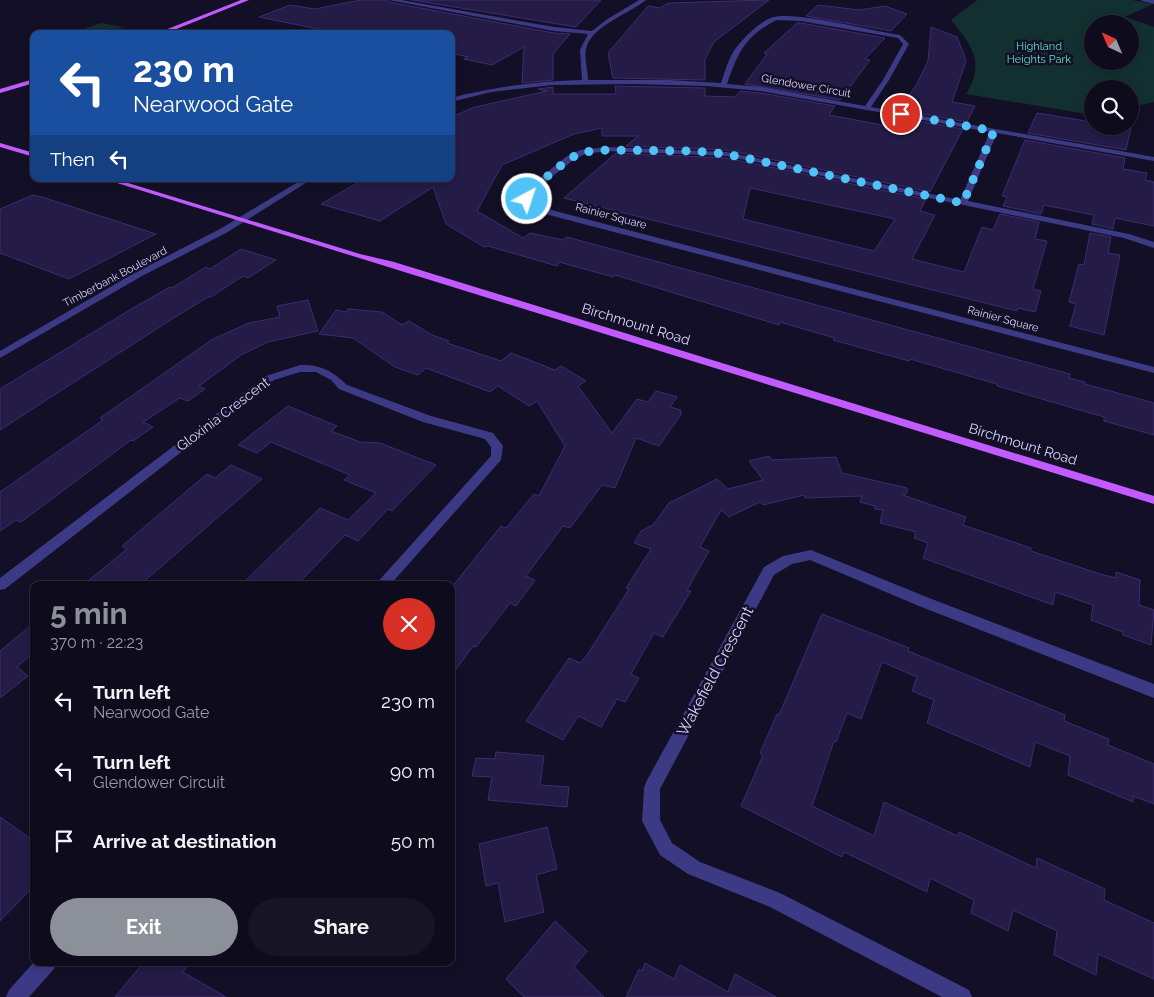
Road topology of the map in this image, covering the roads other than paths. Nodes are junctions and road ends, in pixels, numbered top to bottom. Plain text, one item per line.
1 (246, 0) edge
2 (392, 0) edge
3 (643, 0) edge
4 (1144, 0) edge
5 (1154, 2) edge
6 (168, 30) edge
7 (593, 33) junction
8 (30, 82) edge
9 (585, 82) junction
10 (724, 84) junction
11 (16, 87) junction
12 (0, 91) edge
13 (0, 98) edge
14 (455, 99) edge
15 (866, 108) junction
16 (994, 131) junction
17 (0, 145) edge
18 (30, 155) edge
19 (1154, 160) edge
20 (118, 182) edge
21 (303, 182) edge
22 (963, 203) junction
23 (241, 220) junction
24 (1154, 245) edge
25 (0, 355) edge
26 (1154, 370) edge
27 (1154, 500) edge
28 (386, 581) edge
29 (0, 585) edge
30 (1154, 691) edge
31 (43, 966) edge
32 (16, 997) edge
33 (962, 997) edge

1 - 6 main road
2 - 7 street
3 - 7 street
4 - 5 street
7 - 9 street
8 - 11 main road
9 - 10 street, Glendower Circuit
9 - 14 street, Glendower Circuit
10 - 15 street, Glendower Circuit
10 - 15 street
11 - 12 main road
11 - 13 main road
15 - 16 street, Glendower Circuit
16 - 19 street, Glendower Circuit
16 - 22 street
17 - 18 main road
20 - 23 main road, Birchmount Road
21 - 23 street
22 - 24 street, Rainier Square
22 - 26 street, Rainier Square
23 - 25 street, Timberbank Boulevard
23 - 27 main road, Birchmount Road
28 - 29 street, Gloxinia Crescent
30 - 33 street, Wakefield Crescent
31 - 32 street

